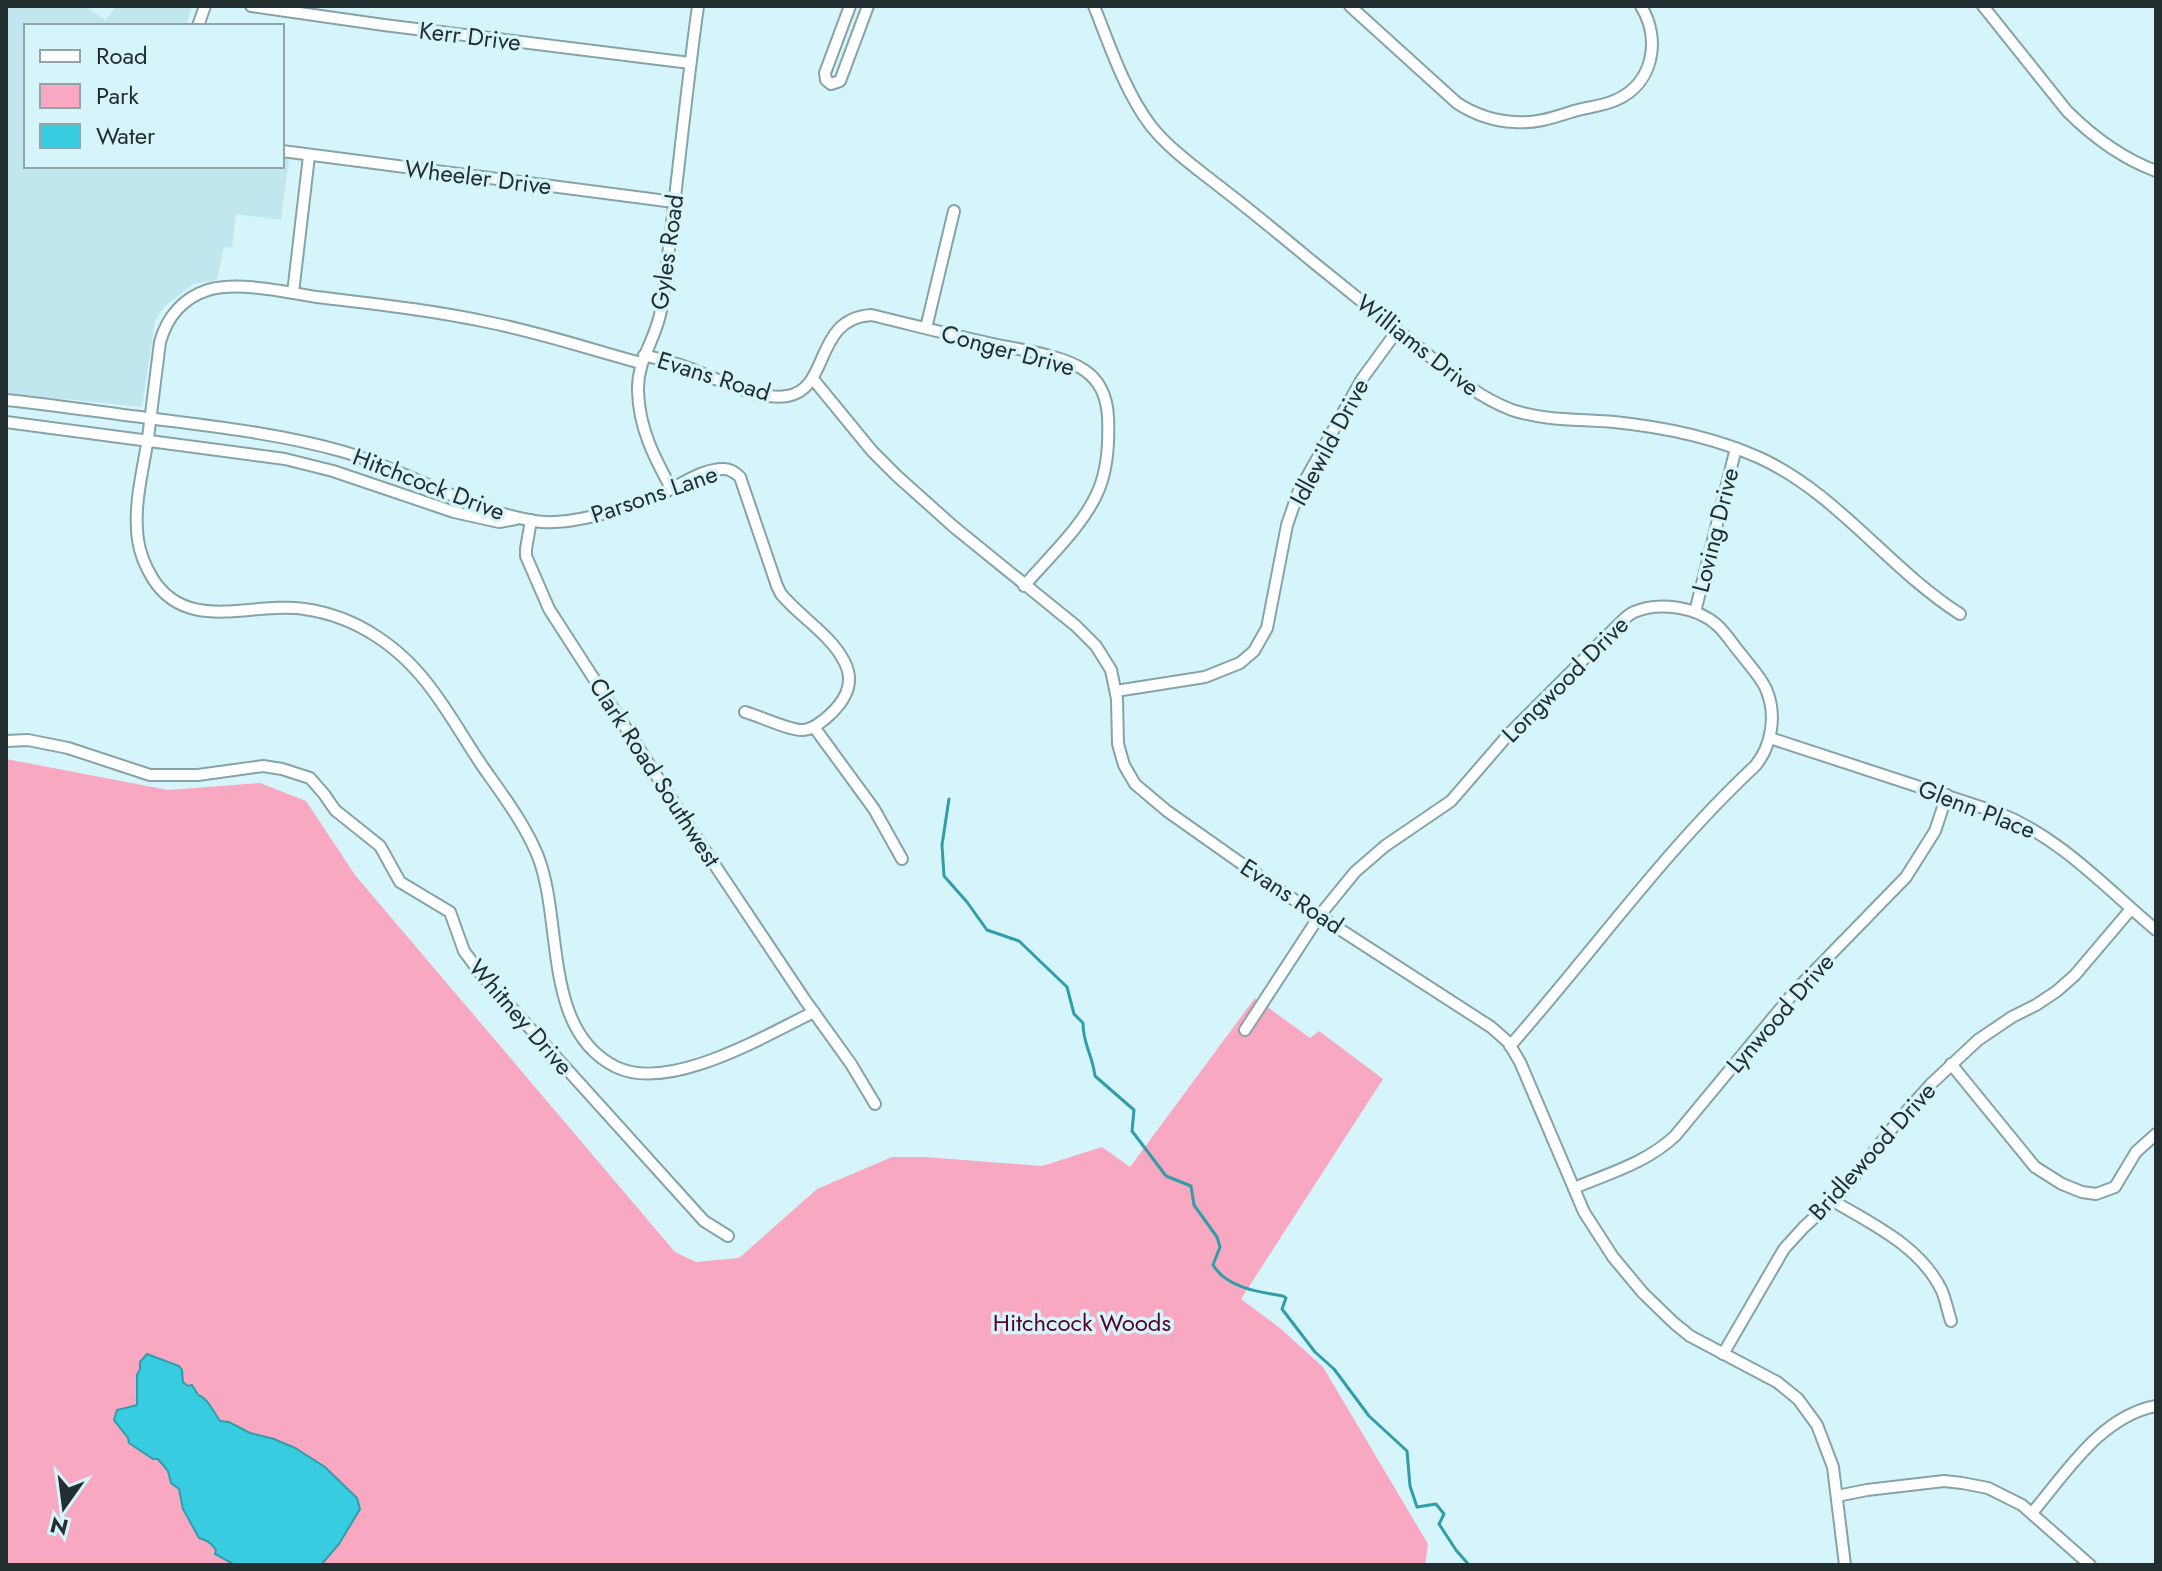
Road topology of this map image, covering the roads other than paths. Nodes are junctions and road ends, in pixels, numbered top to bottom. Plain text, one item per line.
1 (251, 6) edge
2 (698, 6) edge
3 (850, 6) edge
4 (868, 6) edge
5 (1094, 6) edge
6 (1350, 6) edge
7 (1641, 6) edge
8 (1983, 6) edge
9 (690, 63) junction
10 (284, 151) edge
11 (309, 156) junction
12 (2156, 171) edge
13 (674, 202) junction
14 (954, 211) dead end
15 (293, 293) junction
16 (926, 328) junction
17 (1397, 331) junction
18 (642, 359) junction
19 (813, 379) junction
20 (6, 400) edge
21 (150, 419) junction
22 (6, 422) edge
23 (147, 440) junction
24 (1736, 448) junction
25 (671, 488) junction
26 (526, 520) junction
27 (1024, 586) junction
28 (1695, 612) junction
29 (1960, 614) dead end
30 (1116, 691) junction
31 (745, 712) dead end
32 (814, 727) junction
33 (1770, 738) junction
34 (6, 741) edge
35 (1947, 795) junction
36 (902, 859) dead end
37 (2131, 909) junction
38 (1320, 915) junction
39 (2156, 930) edge
40 (814, 1012) junction
41 (1245, 1030) dead end
42 (1510, 1046) junction
43 (1951, 1064) junction
44 (875, 1104) dead end
45 (2156, 1134) edge
46 (1574, 1188) junction
47 (1833, 1201) junction
48 (728, 1236) dead end
49 (1951, 1321) dead end
50 (1723, 1354) junction
51 (2156, 1406) edge
52 (1837, 1496) junction
53 (2032, 1513) junction
54 (1845, 1565) edge
55 (2090, 1565) edge

1 - 9 street, Kerr Drive
2 - 9 street, Gyles Road
3 - 4 street
5 - 17 street, Williams Drive
6 - 7 street
8 - 12 street
9 - 13 street, Gyles Road
10 - 11 street, Wheeler Drive
11 - 13 street, Wheeler Drive
11 - 15 street
13 - 18 street, Gyles Road
14 - 16 street
15 - 18 street, Evans Road
15 - 21 street, Evans Road
16 - 19 street, Conger Drive
16 - 27 street, Conger Drive
17 - 24 street, Williams Drive
17 - 30 street, Idlewild Drive
18 - 19 street, Evans Road
18 - 25 street, Gyles Road
19 - 27 street, Evans Road
20 - 21 street, Hitchcock Drive
21 - 23 street, Evans Road
21 - 26 street, Hitchcock Drive
22 - 23 street, Hitchcock Drive
23 - 26 street, Hitchcock Drive
23 - 40 street, Evans Road
24 - 28 street, Loving Drive
24 - 29 street, Williams Drive
25 - 26 street, Parsons Lane
25 - 32 street, Parsons Lane
26 - 40 street, Clark Road Southwest
27 - 30 street, Evans Road
28 - 33 street
28 - 38 street, Longwood Drive
30 - 38 street, Evans Road
31 - 32 street
32 - 36 street
33 - 35 street, Glenn Place
33 - 42 street
34 - 48 street, Whitney Drive
35 - 37 street, Glenn Place
35 - 46 street, Lynwood Drive
37 - 39 street, Glenn Place
37 - 43 street, Bridlewood Drive
38 - 41 street, Longwood Drive
38 - 42 street, Evans Road
40 - 44 street, Clark Road Southwest
42 - 46 street, Evans Road
43 - 45 street
43 - 47 street, Bridlewood Drive
46 - 50 street, Evans Road
47 - 49 street
47 - 50 street, Bridlewood Drive
50 - 52 street, Evans Road
51 - 53 street
52 - 53 street
52 - 54 street, Evans Road
53 - 55 street

